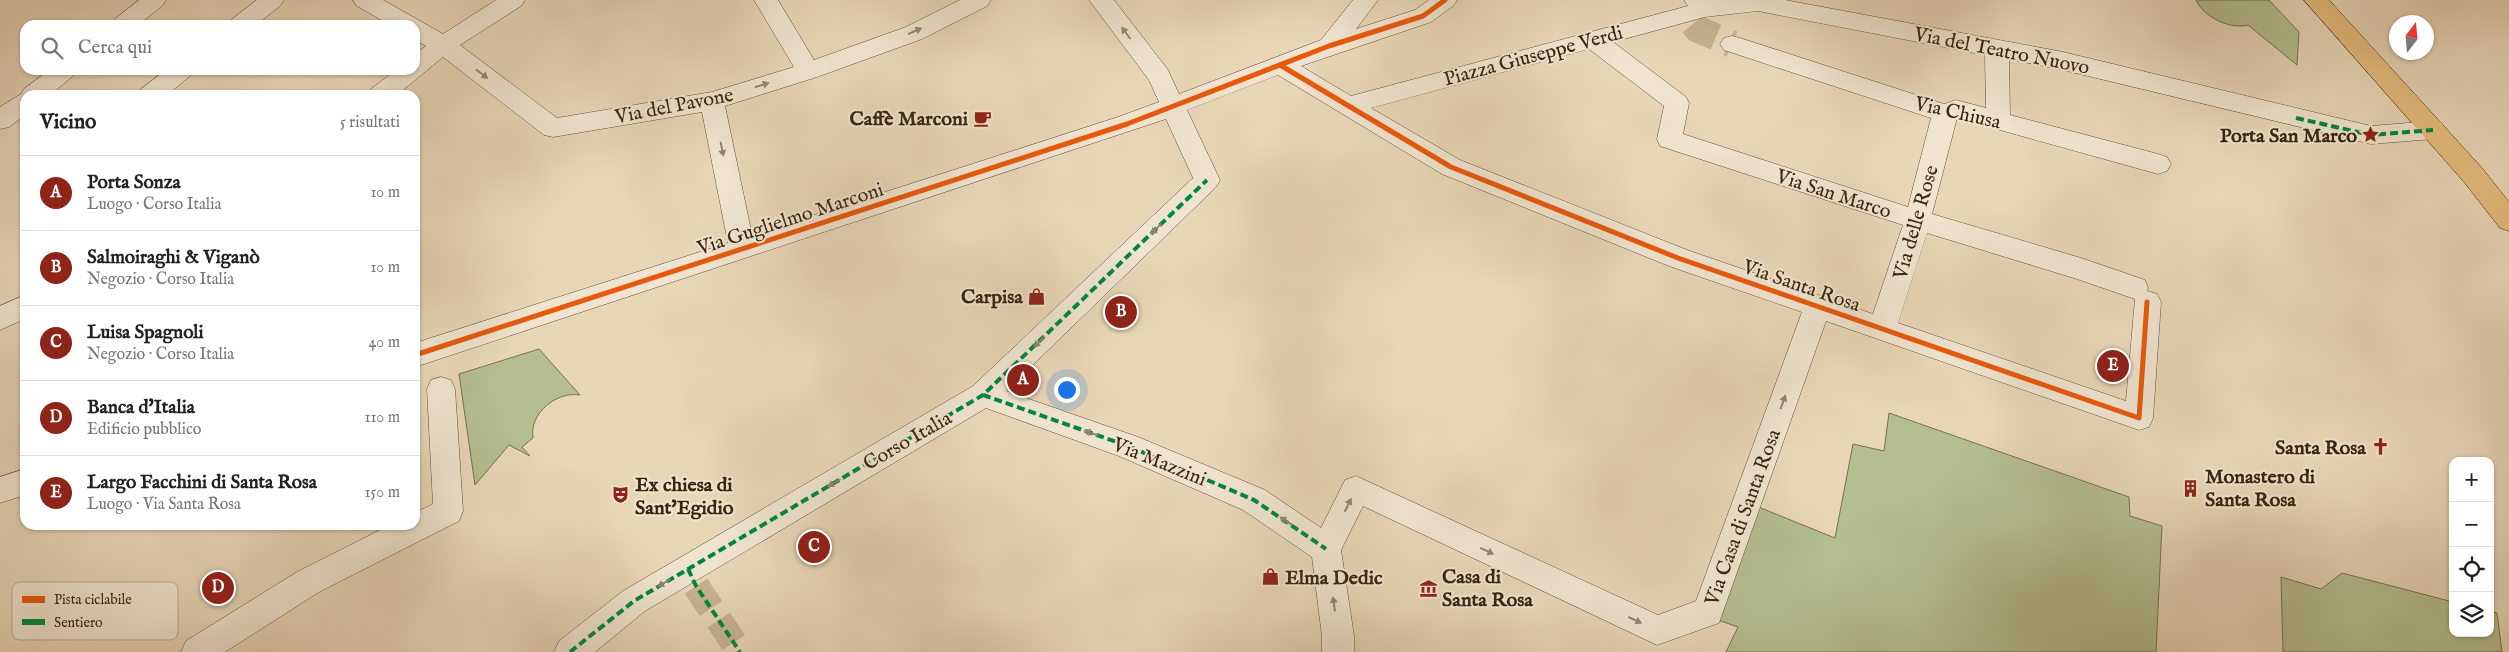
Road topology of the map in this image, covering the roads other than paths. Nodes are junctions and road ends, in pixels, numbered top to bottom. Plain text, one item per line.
1 (154, 0) edge
2 (272, 0) edge
3 (365, 0) edge
4 (513, 0) edge
5 (766, 0) edge
6 (979, 0) edge
7 (1101, 0) edge
8 (1366, 0) edge
9 (1445, 0) edge
10 (2316, 0) edge
11 (1695, 12) edge
12 (129, 20) edge
13 (246, 20) edge
14 (399, 20) edge
15 (420, 32) edge
16 (1593, 39) junction
17 (1732, 44) tunnel mouth
18 (443, 45) junction
19 (1329, 46) junction
20 (1997, 48) junction
21 (420, 64) edge
22 (1280, 66) junction
23 (809, 71) junction
24 (58, 75) edge
25 (176, 75) edge
26 (406, 75) edge
27 (37, 90) edge
28 (156, 90) edge
29 (386, 90) edge
30 (712, 101) junction
31 (20, 102) edge
32 (1175, 108) junction
33 (1354, 108) junction
34 (1945, 113) junction
35 (0, 120) edge
36 (1998, 120) junction
37 (2433, 130) junction
38 (2158, 164) dead end
39 (1918, 220) junction
40 (2509, 221) edge
41 (742, 249) junction
42 (2141, 295) joint
43 (1817, 307) junction
44 (20, 309) edge
45 (0, 319) edge
46 (1882, 329) junction
47 (420, 353) edge
48 (441, 389) dead end
49 (983, 395) junction
50 (20, 484) edge
51 (0, 490) edge
52 (420, 525) edge
53 (411, 530) edge
54 (1326, 548) junction
55 (196, 652) edge
56 (570, 652) edge
57 (1338, 652) edge

1 - 12 street
2 - 13 street
3 - 14 street
4 - 18 street
5 - 23 street
23 -> 6 street, Via del Pavone
32 -> 7 street
8 - 19 street
9 - 19 street
10 - 37 main road
11 - 16 street, Piazza Giuseppe Verdi
11 - 20 street, Via del Teatro Nuovo
15 - 18 street, Via del Pavone
16 - 33 street, Piazza Giuseppe Verdi
16 - 39 street, Via San Marco
17 - 34 street, Via Chiusa
18 - 21 street
18 -> 30 street, Via del Pavone
19 - 22 street
20 - 36 street
20 - 37 street, Via del Teatro Nuovo
22 - 32 street
22 - 33 street, Via Santa Rosa
30 -> 23 street, Via del Pavone
24 - 27 street
25 - 28 street
26 - 29 street
30 -> 41 street
31 - 35 street
32 - 41 street, Via Guglielmo Marconi
32 -> 49 street, Corso Italia
33 - 43 street, Via Santa Rosa
34 - 36 street, Via Chiusa
34 - 39 street, Via delle Rose
36 - 38 street, Via Chiusa
37 - 40 main road
39 - 42 street, Via San Marco
39 - 46 street, Via delle Rose
41 - 47 street, Via Guglielmo Marconi
42 - 46 street, Via Santa Rosa
43 - 46 street, Via Santa Rosa
54 -> 43 street, Via Casa di Santa Rosa
44 - 45 street
48 - 52 street
54 -> 49 street, Via Mazzini
49 -> 56 street, Corso Italia
50 - 51 street
53 - 55 street
57 -> 54 street

